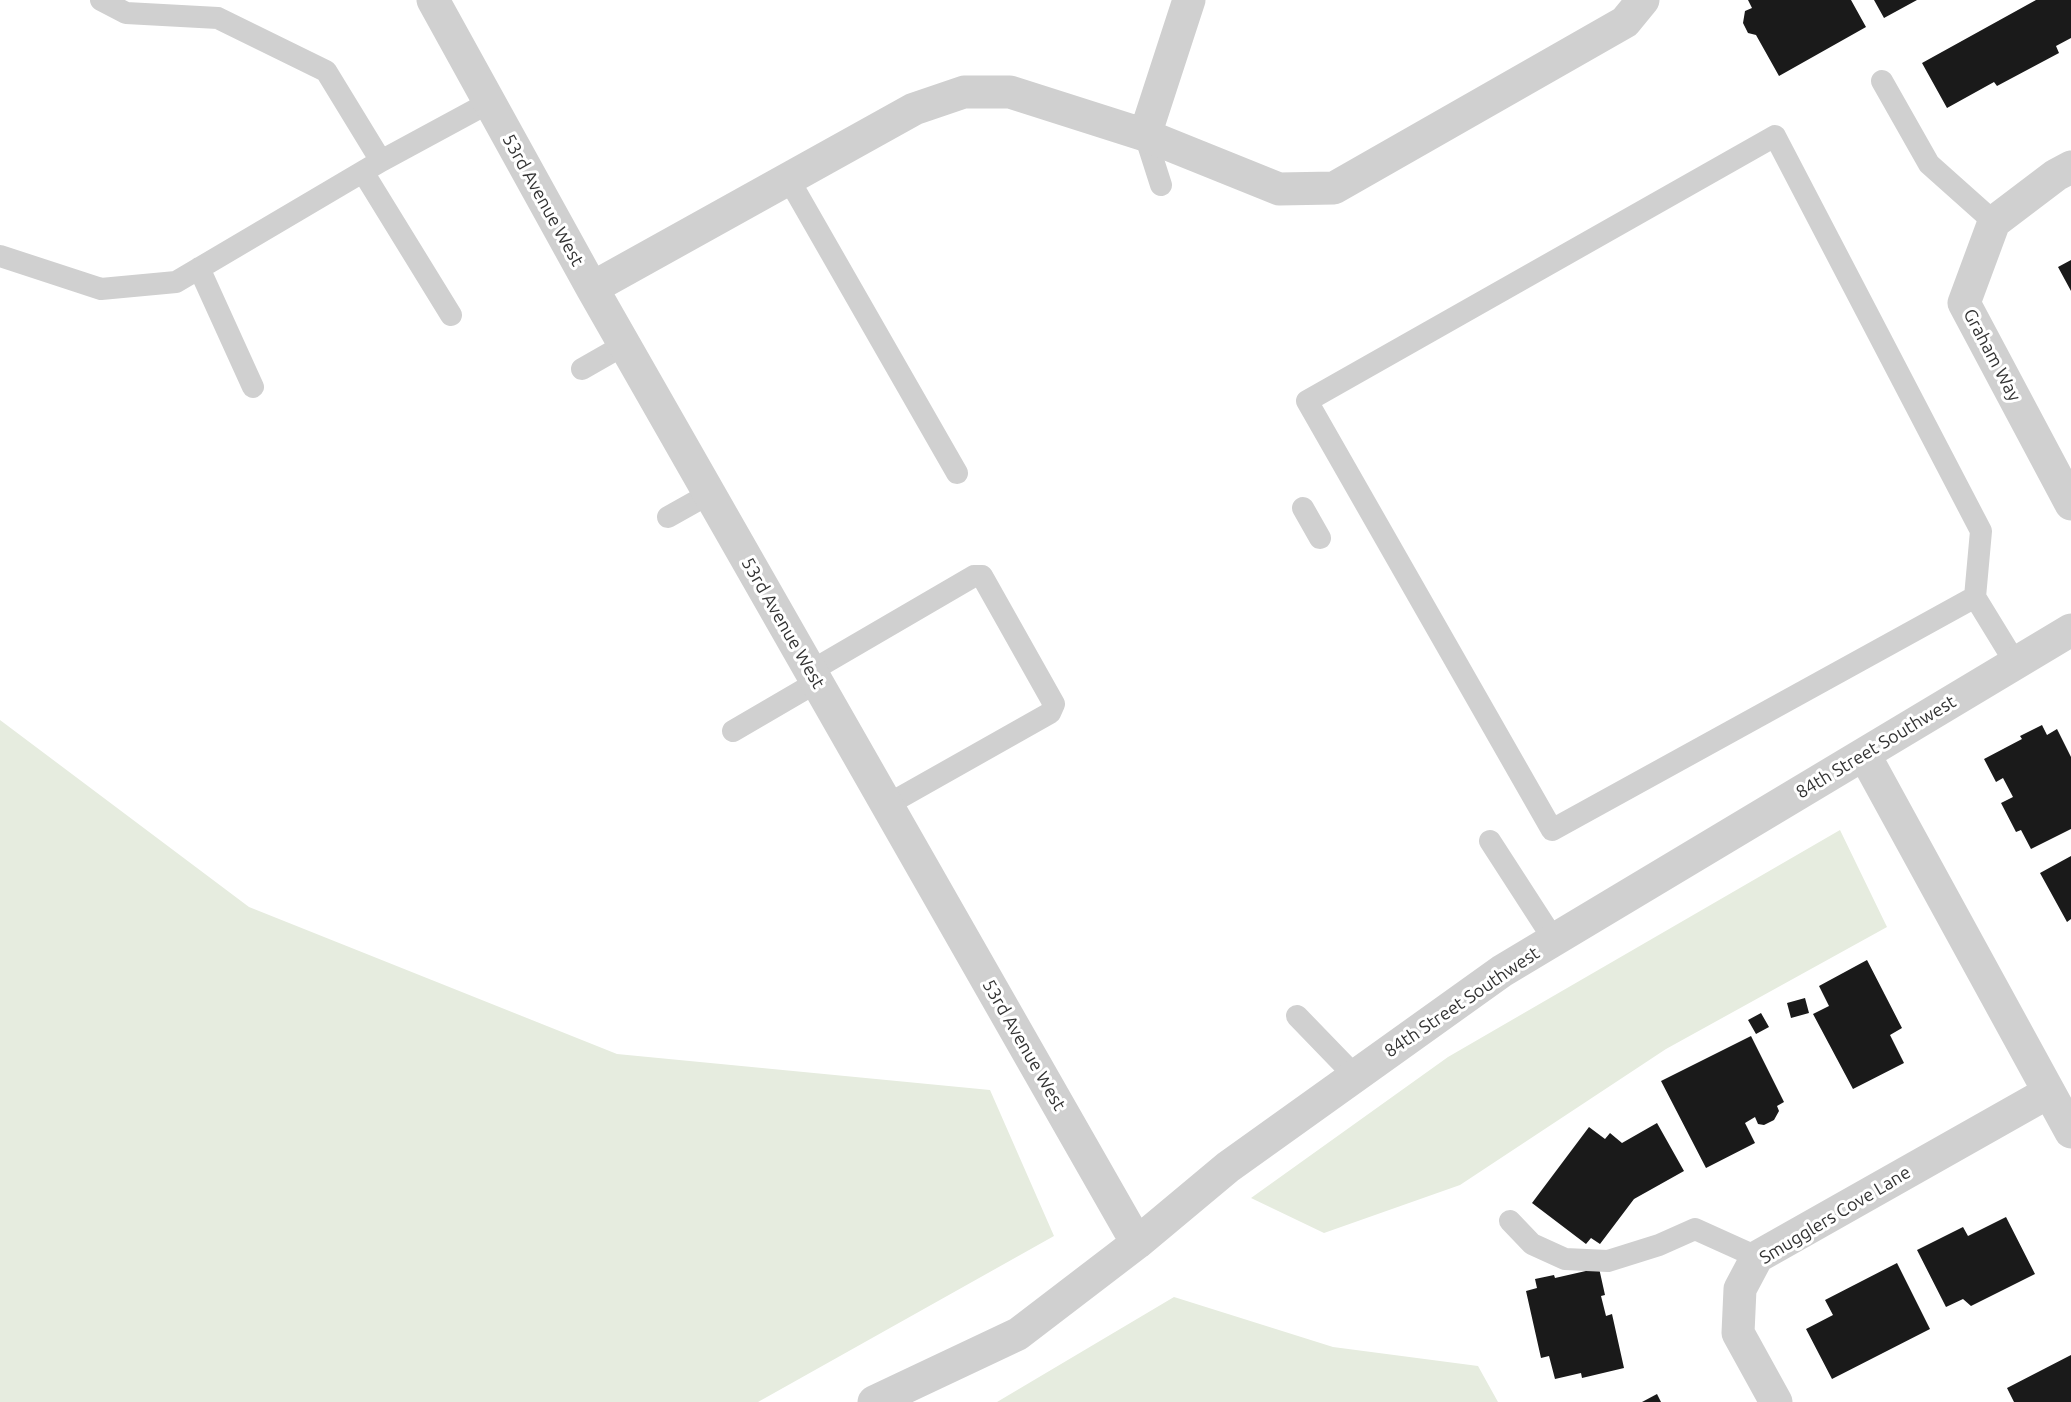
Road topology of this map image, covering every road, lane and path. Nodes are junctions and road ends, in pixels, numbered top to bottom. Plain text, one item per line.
1 (101, 0) edge
2 (433, 0) edge
3 (1189, 0) edge
4 (1643, 0) edge
5 (1882, 81) dead end
6 (490, 102) junction
7 (1145, 135) junction
8 (372, 166) junction
9 (2071, 167) edge
10 (788, 178) junction
11 (1161, 185) dead end
12 (1994, 222) junction
13 (0, 256) edge
14 (199, 268) junction
15 (592, 288) junction
16 (451, 315) dead end
17 (624, 345) junction
18 (582, 369) dead end
19 (253, 387) dead end
20 (957, 472) dead end
21 (709, 494) junction
22 (2071, 504) edge
23 (1303, 507) dead end
24 (668, 517) dead end
25 (1320, 538) dead end
26 (1975, 597) junction
27 (2071, 630) edge
28 (2016, 664) junction
29 (814, 676) junction
30 (733, 731) dead end
31 (1864, 754) junction
32 (887, 805) junction
33 (1490, 841) dead end
34 (1554, 940) junction
35 (1297, 1016) dead end
36 (1355, 1076) junction
37 (2049, 1092) junction
38 (2071, 1132) edge
39 (1510, 1221) dead end
40 (1137, 1243) junction
41 (1757, 1257) junction
42 (874, 1402) edge
43 (1776, 1402) edge

1 - 8 lane
2 - 6 street, 53rd Avenue West
3 - 7 street
4 - 7 street
5 - 12 lane
6 - 8 lane
6 - 15 street, 53rd Avenue West
7 - 10 street
7 - 11 lane
8 - 14 lane
8 - 16 lane
9 - 12 street
10 - 15 street
10 - 20 lane
12 - 22 street, Graham Way
13 - 14 lane
14 - 19 lane
15 - 17 street, 53rd Avenue West
17 - 18 lane
17 - 21 street, 53rd Avenue West
21 - 24 lane
21 - 29 street, 53rd Avenue West
23 - 25 lane
26 - 26 lane
26 - 28 lane
27 - 28 street, 84th Street Southwest
28 - 31 street, 84th Street Southwest
29 - 30 lane
29 - 32 street, 53rd Avenue West
29 - 32 lane
31 - 34 street, 84th Street Southwest
31 - 37 street
32 - 40 street, 53rd Avenue West
33 - 34 lane
34 - 36 street, 84th Street Southwest
35 - 36 lane
36 - 40 street, 84th Street Southwest
37 - 38 street
37 - 41 street, Smugglers Cove Lane
39 - 41 lane
40 - 42 street, 84th Street Southwest
41 - 43 street, Smugglers Cove Lane

